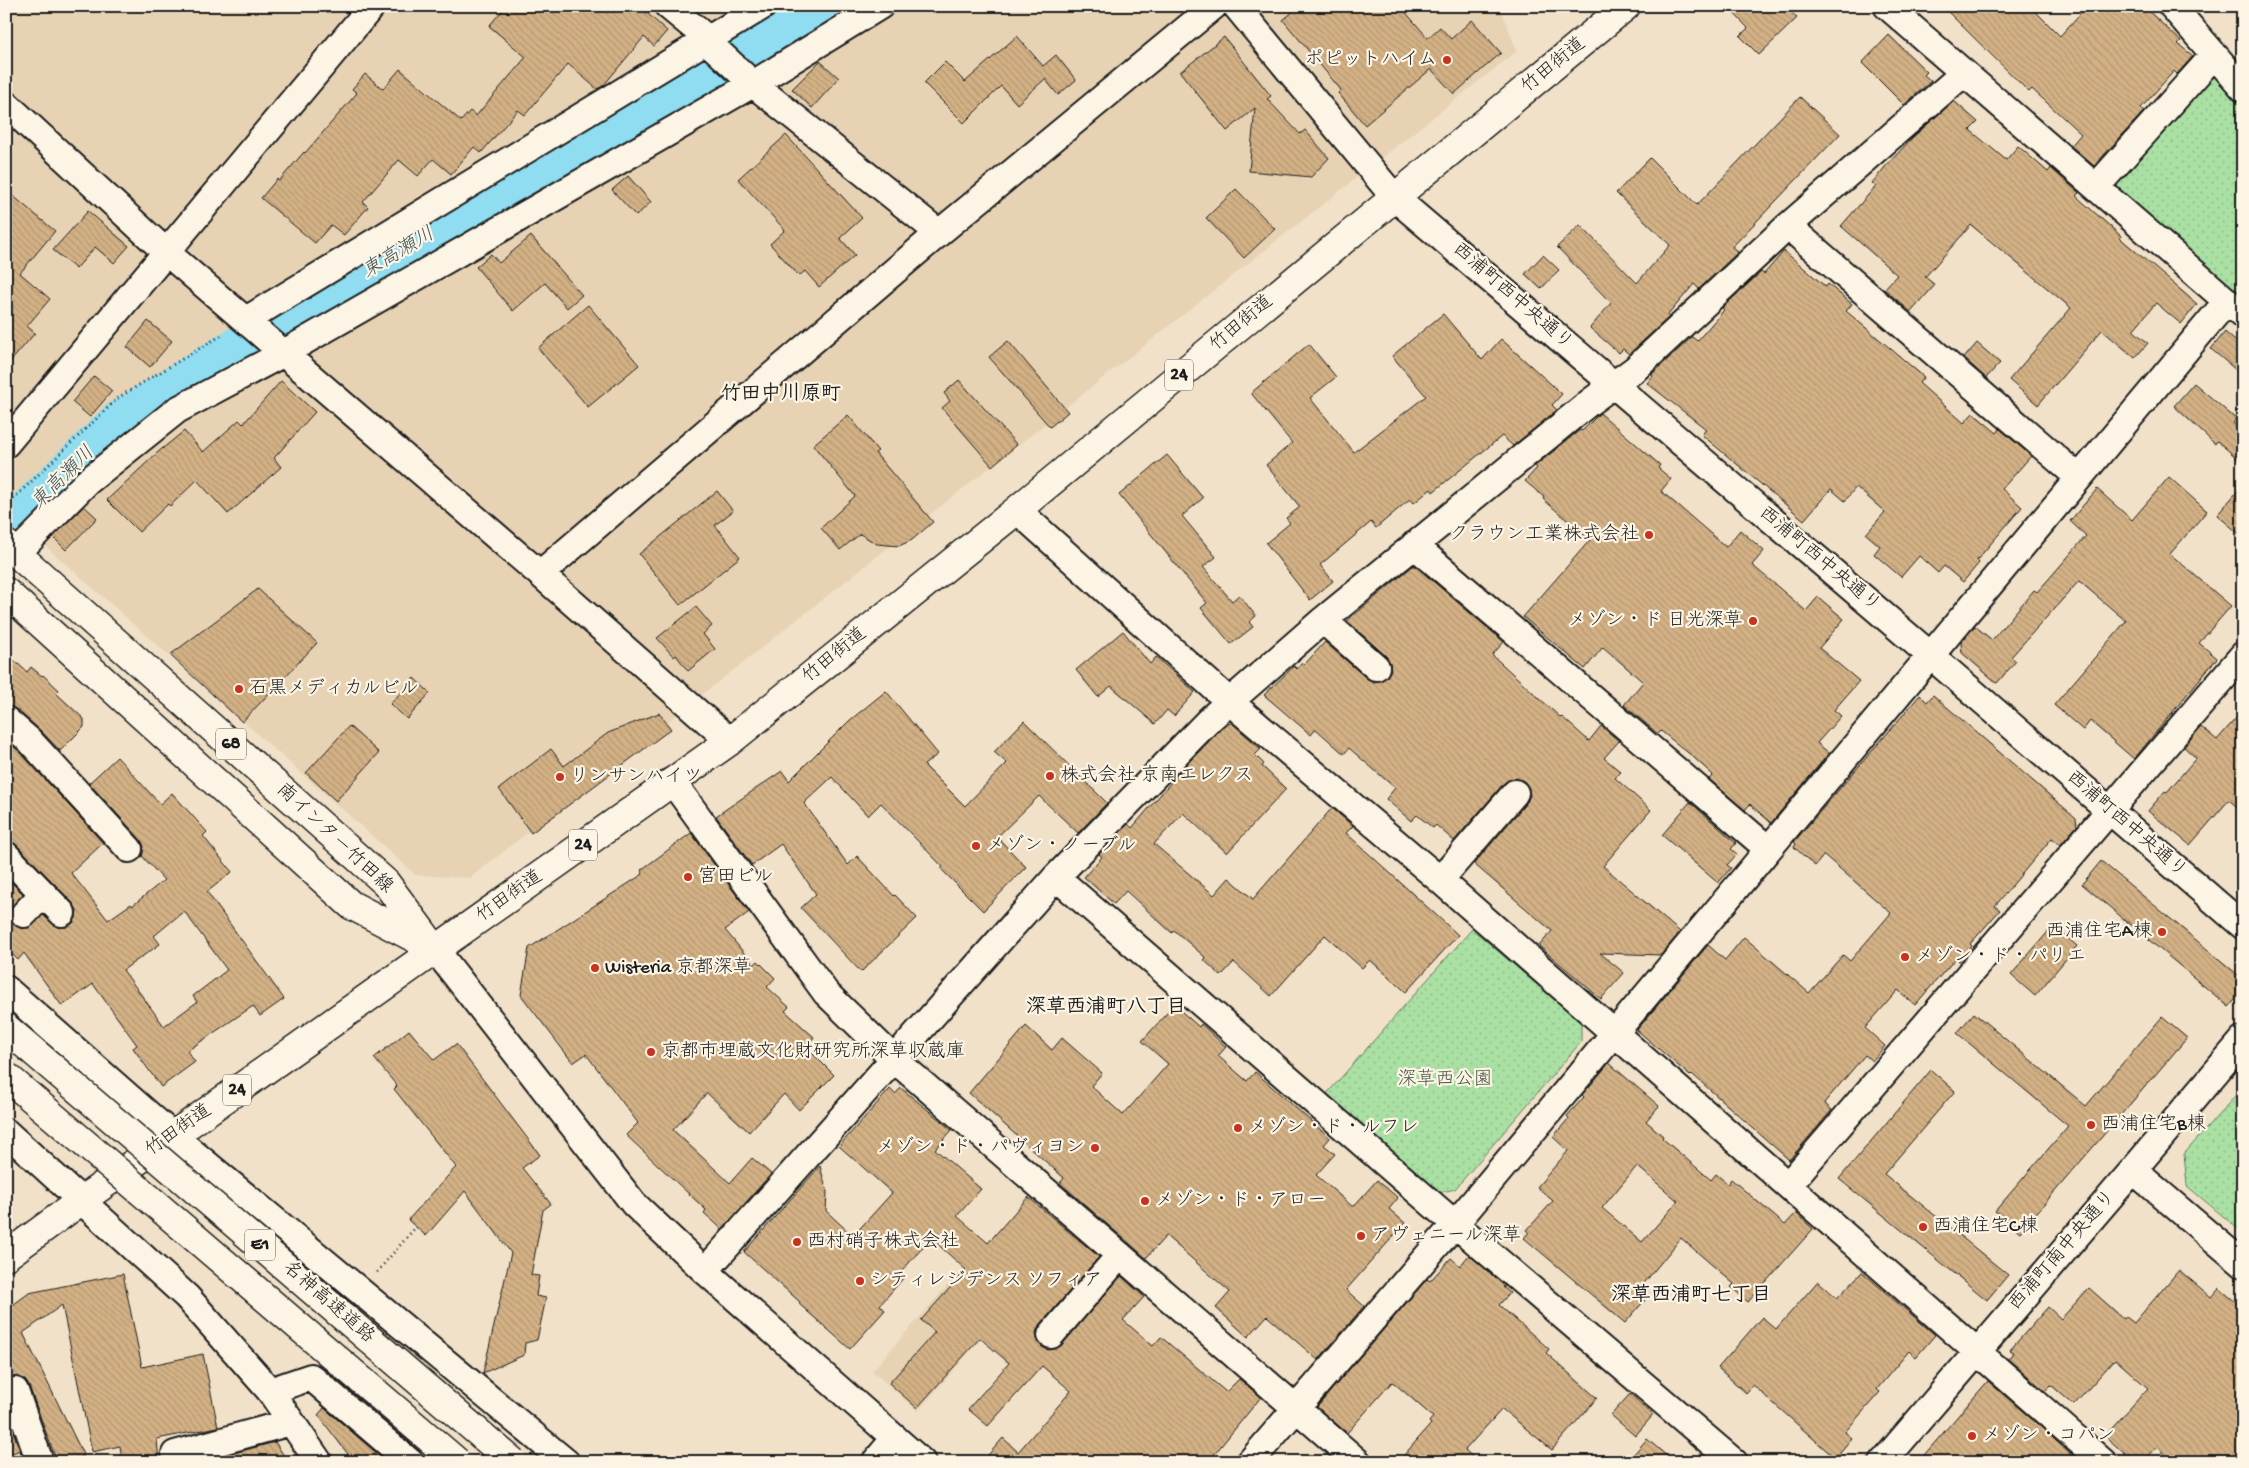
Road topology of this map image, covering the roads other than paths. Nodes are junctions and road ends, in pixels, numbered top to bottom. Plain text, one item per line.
1 (372, 6) edge
2 (668, 6) edge
3 (763, 6) edge
4 (880, 6) edge
5 (1214, 6) edge
6 (1236, 6) edge
7 (1626, 6) edge
8 (1887, 6) edge
9 (2172, 6) edge
10 (710, 42) junction
11 (2214, 55) junction
12 (1964, 73) junction
13 (749, 81) junction
14 (2243, 88) edge
15 (6, 104) edge
16 (2096, 187) junction
17 (1394, 197) junction
18 (1788, 226) junction
19 (939, 233) junction
20 (166, 252) junction
21 (2235, 308) edge
22 (248, 322) junction
23 (279, 351) junction
24 (1613, 384) junction
25 (6, 444) edge
26 (2078, 478) junction
27 (1017, 510) junction
28 (1414, 545) junction
29 (12, 549) edge
30 (540, 574) junction
31 (6, 592) edge
32 (1323, 620) junction
33 (1930, 655) junction
34 (2243, 655) edge
35 (1376, 667) dead end
36 (1230, 702) junction
37 (6, 720) edge
38 (730, 741) junction
39 (672, 782) junction
40 (1515, 794) dead end
41 (2110, 812) junction
42 (11, 848) edge
43 (129, 849) dead end
44 (1768, 849) junction
45 (1056, 877) junction
46 (1440, 880) junction
47 (43, 894) junction
48 (62, 913) dead end
49 (24, 914) dead end
50 (2243, 926) edge
51 (435, 949) junction
52 (6, 989) edge
53 (6, 1028) edge
54 (1614, 1033) junction
55 (2243, 1040) edge
56 (895, 1060) junction
57 (6, 1076) edge
58 (9, 1136) edge
59 (173, 1136) junction
60 (2133, 1170) junction
61 (1788, 1185) junction
62 (82, 1200) junction
63 (1455, 1224) junction
64 (1120, 1255) junction
65 (6, 1256) edge
66 (2243, 1264) edge
67 (705, 1271) junction
68 (1051, 1335) dead end
69 (1977, 1351) junction
70 (15, 1391) dead end
71 (270, 1391) junction
72 (1296, 1408) junction
73 (291, 1422) junction
74 (895, 1438) junction
75 (40, 1462) edge
76 (180, 1462) edge
77 (319, 1462) edge
78 (410, 1462) edge
79 (457, 1462) edge
80 (513, 1462) edge
81 (566, 1462) edge
82 (875, 1462) edge
83 (922, 1462) edge
84 (1250, 1462) edge
85 (1358, 1462) edge
86 (1734, 1462) edge
87 (1883, 1462) edge
88 (2103, 1462) edge

1 - 20 street
2 - 10 street
3 - 10 street
4 - 13 street
5 - 19 street
6 - 17 street, 西浦町西中央通り
7 - 17 main road, 竹田街道 / 24
8 - 12 street
9 - 11 street
10 - 13 street
10 - 22 street
11 - 14 street
11 - 16 street
12 - 16 street
12 - 18 street
13 - 19 street
13 - 23 street
15 - 20 street
16 - 21 street
17 - 24 street, 西浦町西中央通り
17 - 27 main road, 竹田街道 / 24
18 - 24 street
18 - 26 street
19 - 30 street
20 - 22 street
20 - 25 street
21 - 26 street
22 - 23 street
23 - 29 street
23 - 30 street
24 - 28 street
24 - 33 street, 西浦町西中央通り
26 - 33 street
27 - 36 street
27 - 38 main road, 竹田街道 / 24
28 - 32 street
28 - 44 street
29 - 51 main road, 南インター竹田線 / 68
30 - 38 street
31 - 51 main road, 南インター竹田線 / 68
32 - 35 street
32 - 36 street
33 - 41 street, 西浦町西中央通り
33 - 44 street
34 - 41 street
36 - 45 street
36 - 46 street
37 - 43 street
38 - 39 main road, 竹田街道 / 24
39 - 51 main road, 竹田街道 / 24
39 - 56 street
40 - 46 street
41 - 50 street, 西浦町西中央通り
41 - 61 street
42 - 47 street
44 - 54 street
45 - 56 street
45 - 63 street
46 - 54 street
47 - 48 street
47 - 49 street
51 - 59 main road, 竹田街道 / 24
51 - 67 street
52 - 59 street
53 - 80 main road, 名神高速道路 / E1, bridge
54 - 61 street
54 - 63 street
55 - 60 street, 西浦町南中央通り
56 - 64 street
56 - 67 street
57 - 79 main road, 名神高速道路 / E1, bridge
58 - 62 street
59 - 62 main road, 竹田街道 / 24
59 - 81 street
60 - 66 street
60 - 69 street, 西浦町南中央通り
61 - 69 street
62 - 65 main road, 竹田街道 / 24
62 - 71 street
63 - 72 street
63 - 86 street
64 - 68 street
64 - 72 street
67 - 74 street
69 - 87 street, 西浦町南中央通り
69 - 88 street
70 - 75 street
71 - 73 street
71 - 78 street
72 - 84 street
72 - 85 street
73 - 76 street
73 - 77 street
74 - 82 street
74 - 83 street

